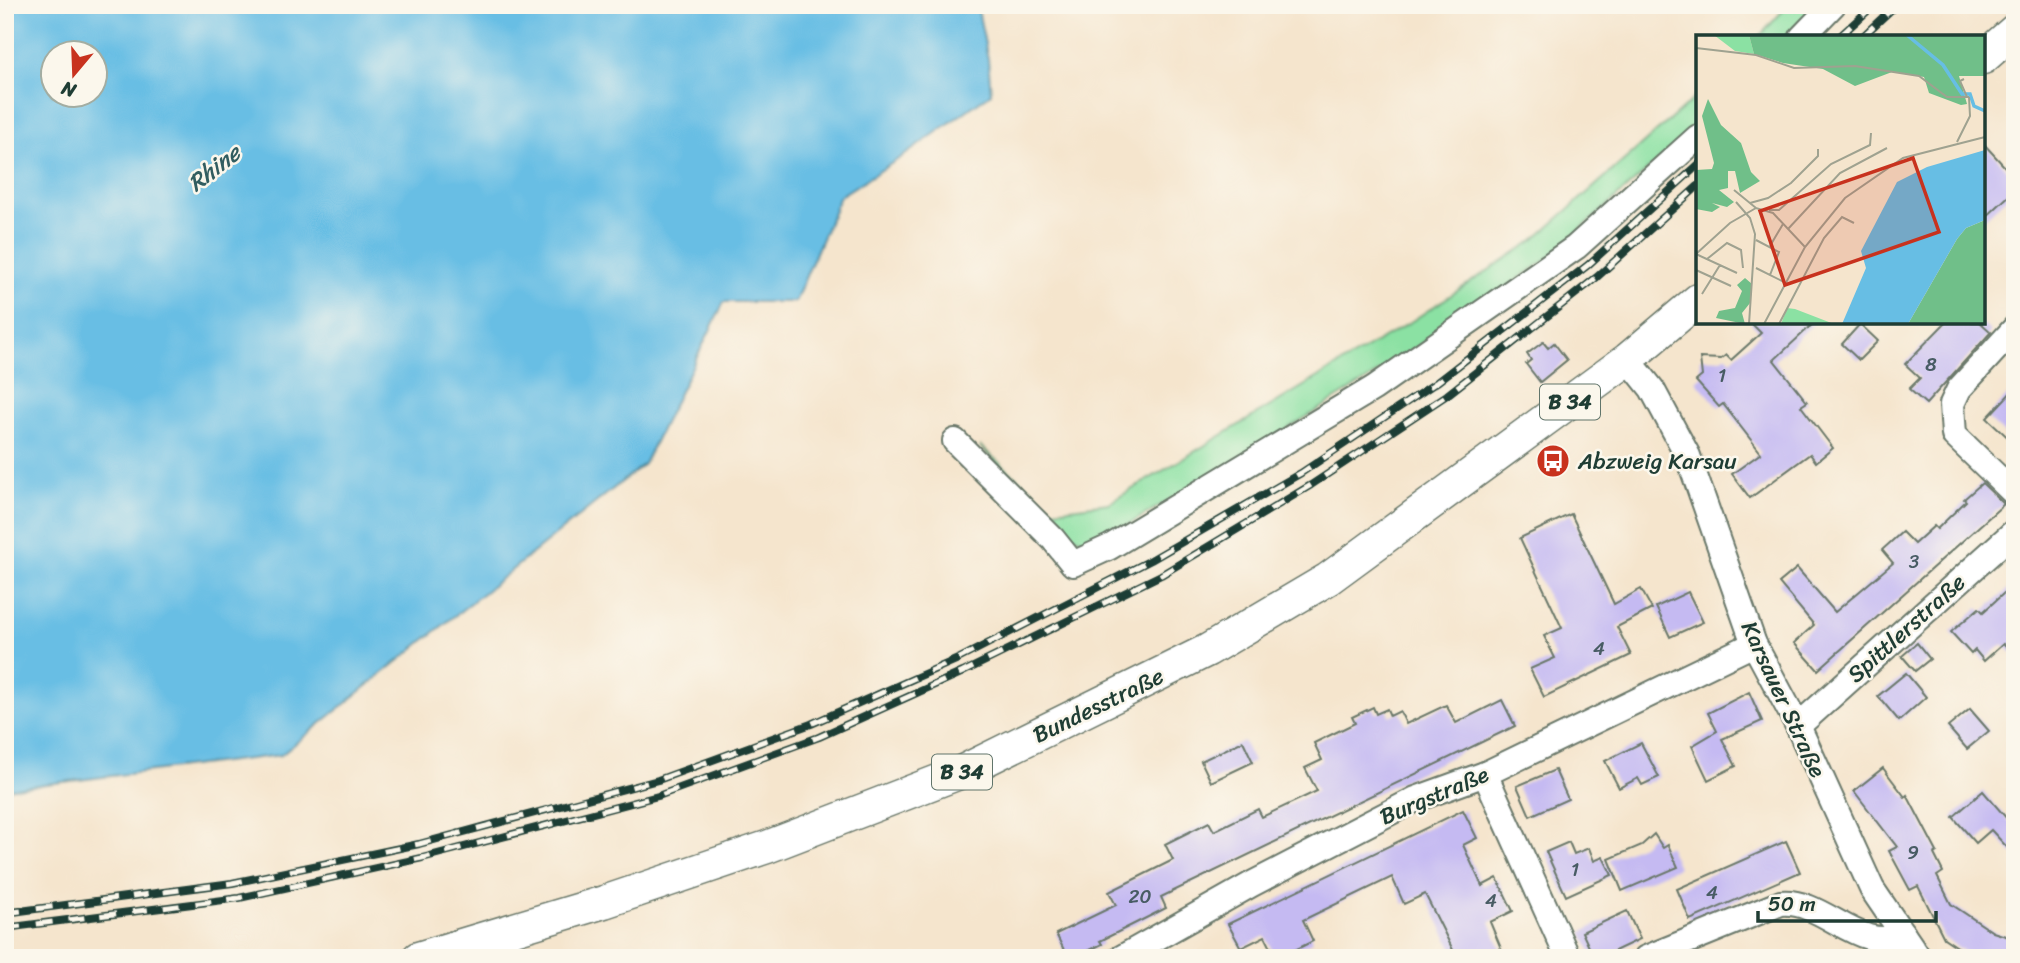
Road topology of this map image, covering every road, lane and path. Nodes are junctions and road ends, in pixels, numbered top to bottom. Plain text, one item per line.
1 (1833, 5) edge
2 (2014, 32) edge
3 (1804, 35) edge
4 (1985, 56) edge
5 (1696, 139) edge
6 (1696, 302) edge
7 (2015, 328) edge
8 (1628, 359) junction
9 (956, 441) dead end
10 (2015, 494) edge
11 (2015, 531) edge
12 (1754, 644) junction
13 (1798, 726) junction
14 (1485, 774) junction
15 (1903, 934) junction
16 (418, 958) edge
17 (1121, 958) edge
18 (1568, 958) edge
19 (1646, 958) edge
20 (1919, 958) edge

1 - 3 street
2 - 4 main road
5 - 9 street
6 - 8 main road, Bundesstraße / B 34
7 - 10 street
8 - 12 street, Karsauer Straße
8 - 16 main road, Bundesstraße / B 34
11 - 13 street, Spittlerstraße
12 - 13 street, Karsauer Straße
12 - 14 street, Burgstraße
13 - 15 street, Karsauer Straße
14 - 17 street, Burgstraße
14 - 18 street
15 - 19 street
15 - 20 street, Karsauer Straße

